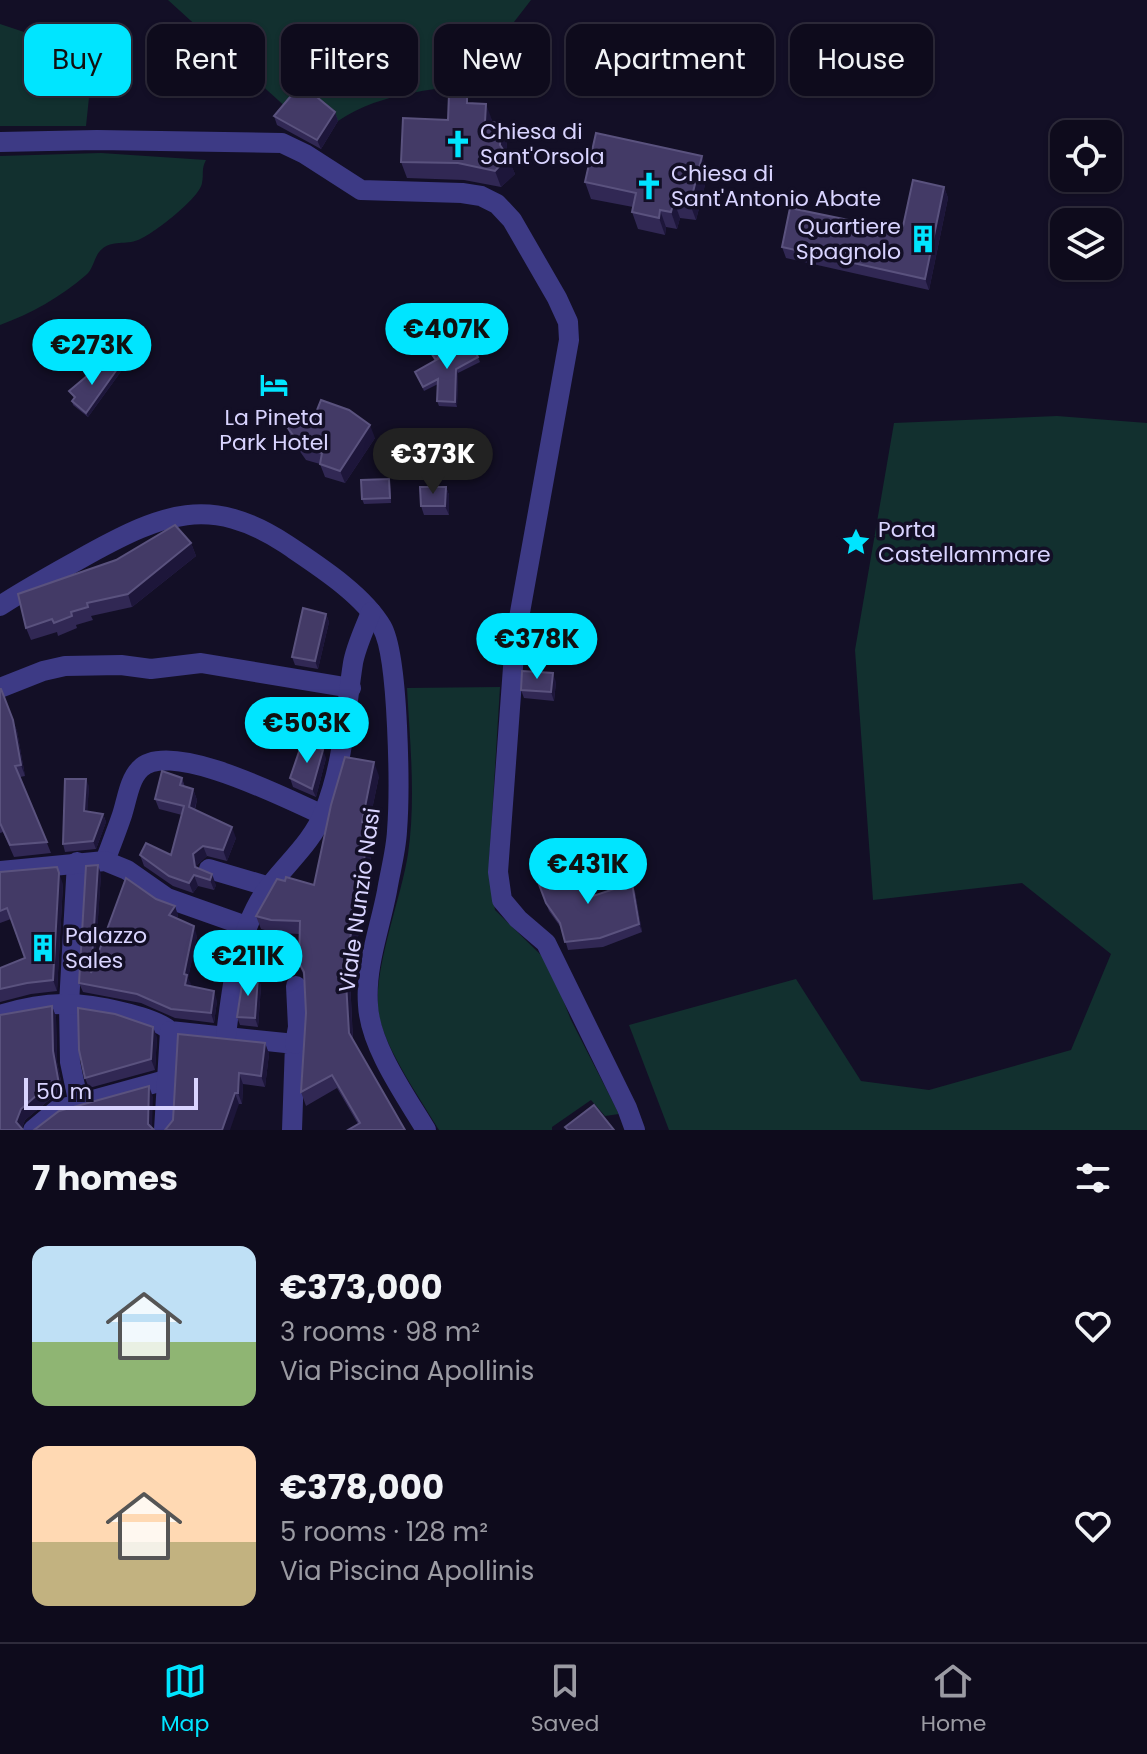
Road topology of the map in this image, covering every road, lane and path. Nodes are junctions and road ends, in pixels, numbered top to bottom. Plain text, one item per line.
1 (0, 142) edge
2 (0, 606) edge
3 (371, 612) junction
4 (0, 688) edge
5 (351, 688) junction
6 (323, 815) junction
7 (105, 861) junction
8 (77, 862) junction
9 (209, 869) edge
10 (0, 871) edge
11 (270, 887) junction
12 (246, 926) junction
13 (296, 986) dead end
14 (69, 1004) junction
15 (0, 1015) edge
16 (170, 1031) junction
17 (226, 1035) junction
18 (295, 1044) junction
19 (166, 1080) junction
20 (79, 1105) junction
21 (33, 1130) edge
22 (164, 1130) edge
23 (292, 1130) edge
24 (426, 1130) edge
25 (635, 1130) edge

1 - 25 street
2 - 3 street, Viale Nunzio Nasi
3 - 5 street
3 - 24 street, Viale Nunzio Nasi
4 - 5 street
5 - 6 street
6 - 7 street
6 - 11 street
7 - 8 street
7 - 12 street
8 - 10 street
8 - 14 street
9 - 11 street
11 - 12 street
12 - 17 street
13 - 18 street
14 - 15 street
14 - 16 street
14 - 20 street
16 - 17 street
16 - 19 street
17 - 18 street
18 - 23 street
19 - 20 street
19 - 22 street
20 - 21 street

